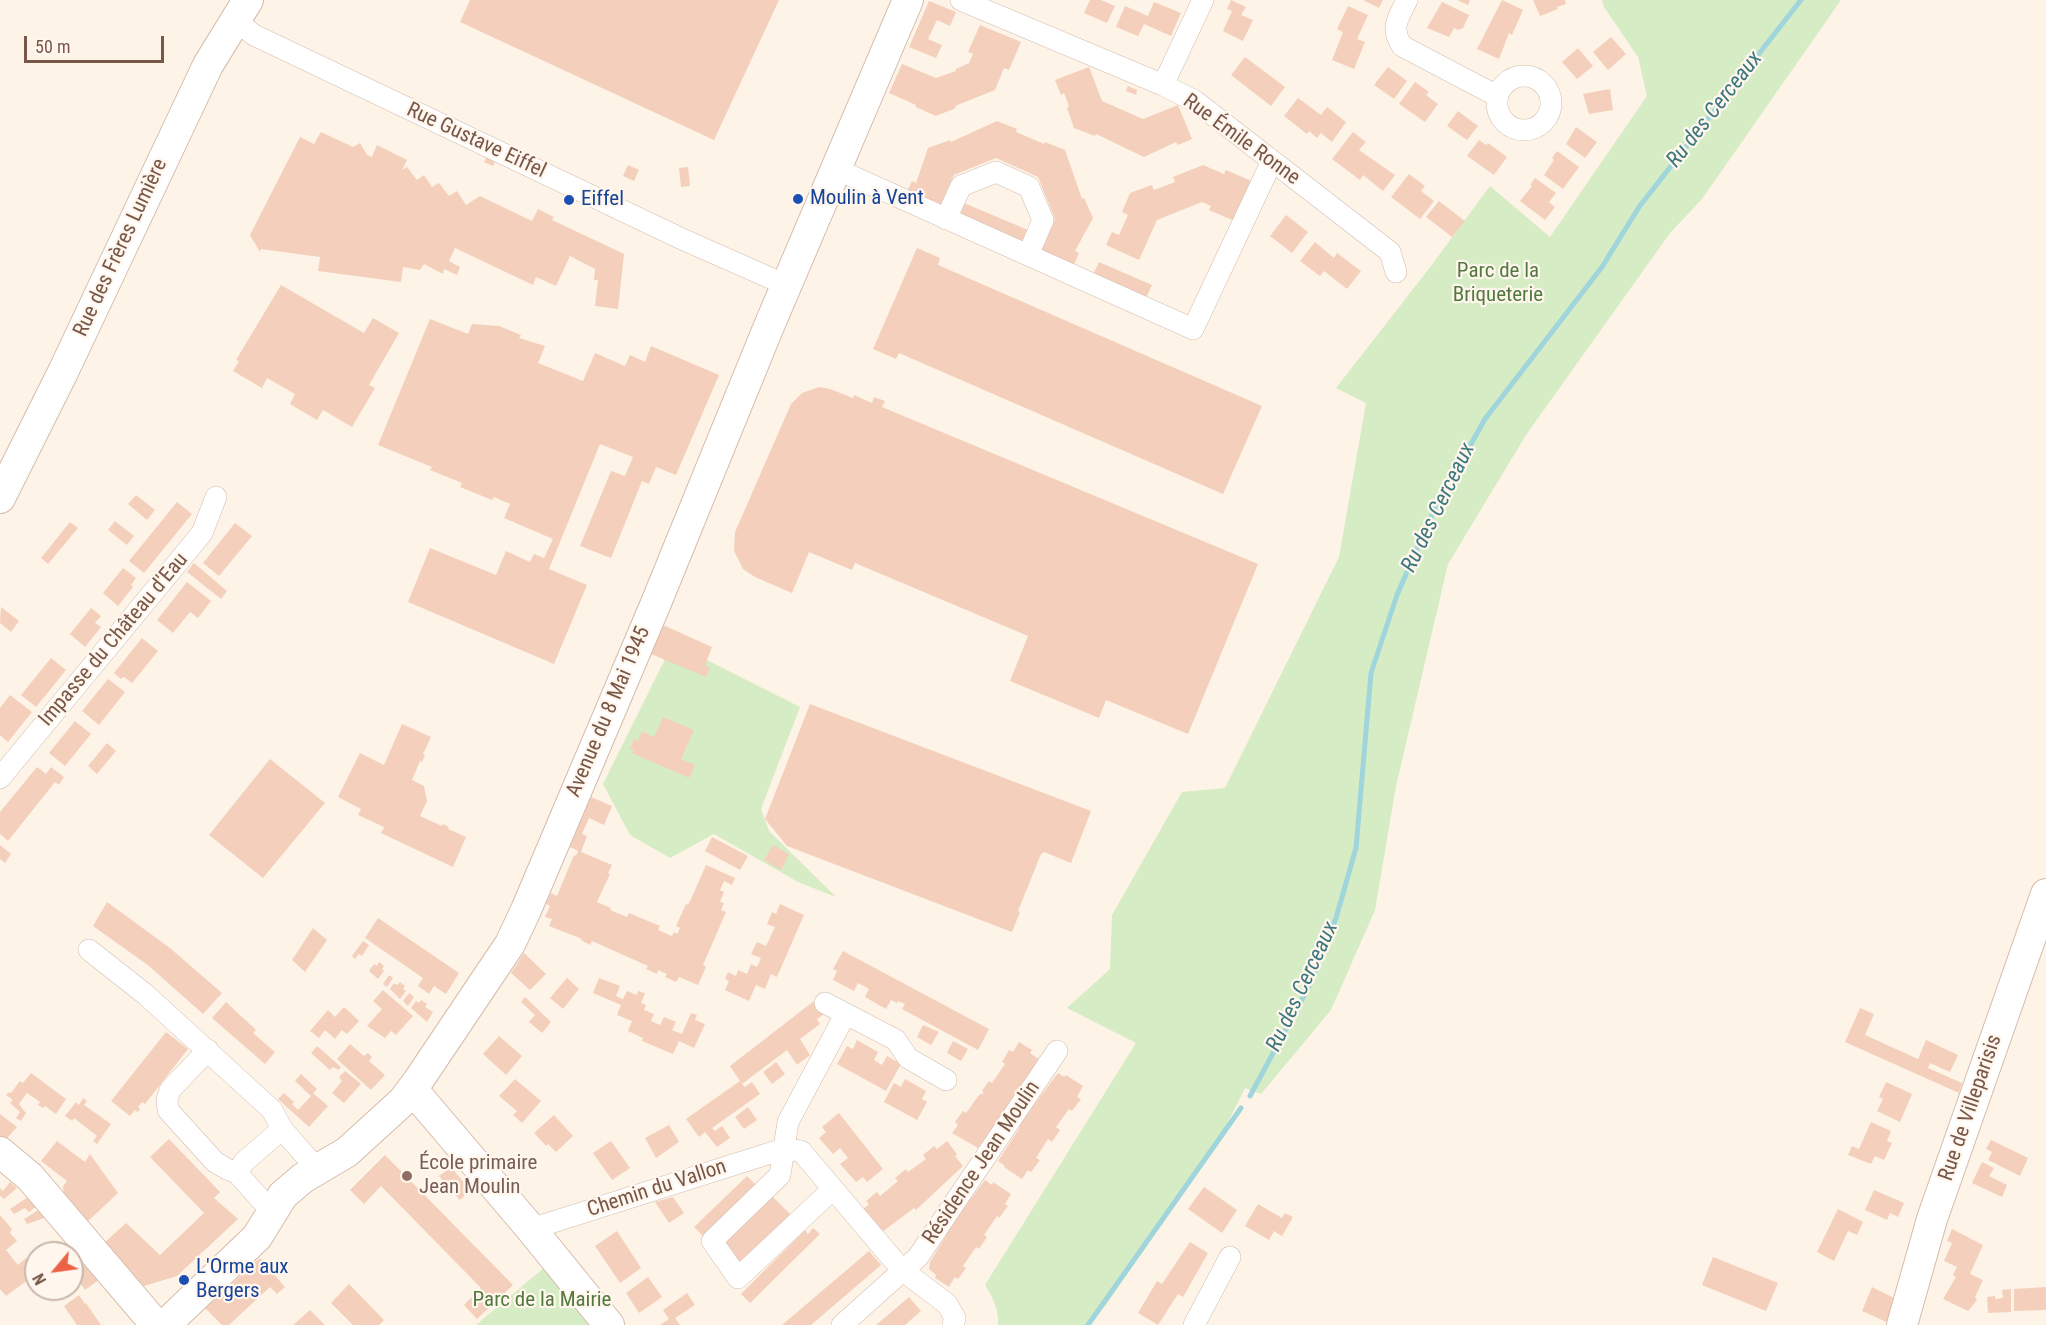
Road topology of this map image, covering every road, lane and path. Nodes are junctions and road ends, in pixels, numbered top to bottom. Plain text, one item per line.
1 (908, 0) edge
2 (961, 0) edge
3 (1203, 0) edge
4 (1407, 0) edge
5 (242, 10) edge
6 (1163, 85) junction
7 (1497, 96) dead end
8 (1272, 161) junction
9 (836, 169) junction
10 (946, 219) junction
11 (1028, 255) junction
12 (1396, 272) dead end
13 (786, 285) junction
14 (216, 497) dead end
15 (0, 498) edge
16 (0, 778) edge
17 (2046, 894) edge
18 (89, 950) dead end
19 (825, 1003) dead end
20 (845, 1015) junction
21 (208, 1050) junction
22 (1057, 1051) dead end
23 (946, 1080) dead end
24 (412, 1089) junction
25 (282, 1129) junction
26 (783, 1149) junction
27 (0, 1152) edge
28 (317, 1169) junction
29 (237, 1173) junction
30 (833, 1189) junction
31 (272, 1212) junction
32 (531, 1229) junction
33 (1230, 1257) dead end
34 (902, 1270) junction
35 (156, 1325) edge
36 (165, 1325) edge
37 (609, 1325) edge
38 (842, 1325) edge
39 (953, 1325) edge
40 (1194, 1325) edge
41 (1902, 1325) edge

1 - 9 street, Avenue du 8 Mai 1945
2 - 6 street, Rue Émile Ronne
3 - 6 street
4 - 7 street
5 - 13 street, Rue Gustave Eiffel
5 - 15 street, Rue des Frères Lumière
6 - 8 street, Rue Émile Ronne
8 - 11 street
8 - 12 street, Rue Émile Ronne
9 - 10 street
9 - 13 street, Avenue du 8 Mai 1945
10 - 11 street
10 - 11 street
13 - 24 street, Avenue du 8 Mai 1945
14 - 16 street, Impasse du Château d'Eau
17 - 41 street, Rue de Villeparisis
18 - 21 street
19 - 20 street
20 - 23 street
20 - 26 street
21 - 25 street
21 - 29 street
22 - 34 street, Résidence Jean Moulin
24 - 28 street, Avenue du 8 Mai 1945
24 - 32 street
25 - 28 street
25 - 29 street
26 - 30 street
26 - 30 street
26 - 32 street, Chemin du Vallon
27 - 35 street
28 - 31 street, Avenue du 8 Mai 1945
29 - 31 street
30 - 34 street
31 - 36 street, Avenue du 8 Mai 1945
32 - 37 street
33 - 40 street
34 - 38 street, Résidence Jean Moulin
34 - 39 street

